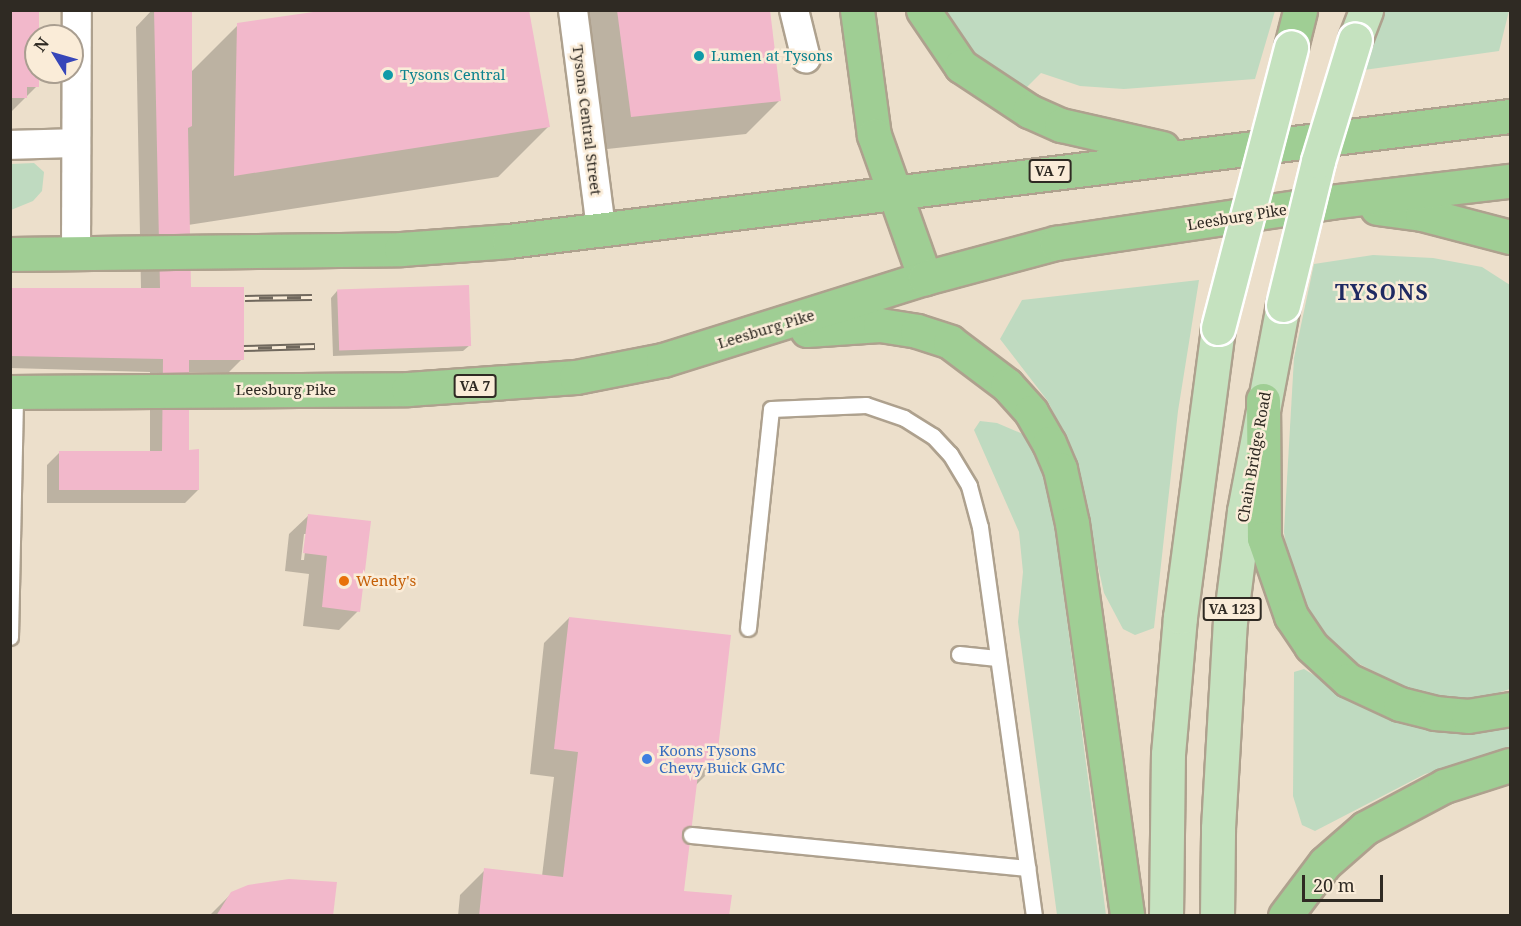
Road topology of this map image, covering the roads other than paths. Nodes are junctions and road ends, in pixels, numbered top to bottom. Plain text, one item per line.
1 (77, 10) edge
2 (573, 10) edge
3 (794, 10) edge
4 (857, 10) edge
5 (923, 10) edge
6 (1300, 10) edge
7 (1305, 10) edge
8 (1360, 25) edge
9 (1291, 46) junction
10 (806, 58) dead end
11 (1510, 116) edge
12 (76, 143) junction
13 (10, 145) edge
14 (1206, 152) junction
15 (1510, 181) edge
16 (894, 190) junction
17 (1330, 202) junction
18 (601, 229) junction
19 (1510, 237) edge
20 (76, 253) junction
21 (10, 254) edge
22 (925, 278) junction
23 (751, 334) junction
24 (13, 392) edge
25 (1263, 400) junction
26 (748, 628) dead end
27 (10, 637) edge
28 (959, 654) dead end
29 (997, 658) junction
30 (1510, 709) edge
31 (1510, 765) edge
32 (691, 835) dead end
33 (1027, 868) junction
34 (1034, 915) edge
35 (1127, 915) edge
36 (1166, 915) edge
37 (1217, 915) edge
38 (1285, 915) edge

1 - 12 street
2 - 18 street, Tysons Central Street
3 - 10 street
4 - 16 highway
5 - 14 highway
6 - 9 highway
7 - 9 main road, VA 123
8 - 25 main road, Chain Bridge Road / VA 123, bridge
9 - 36 main road, VA 123, bridge
11 - 14 highway, VA 7
12 - 13 street
12 - 20 street
14 - 16 highway, VA 7
15 - 17 highway, Leesburg Pike / VA 7
16 - 18 highway, VA 7
16 - 22 highway
17 - 19 highway
17 - 22 highway, Leesburg Pike / VA 7
18 - 20 highway, VA 7
20 - 21 highway, VA 7
22 - 23 highway, Leesburg Pike / VA 7
23 - 24 highway, Leesburg Pike / VA 7
23 - 35 highway
24 - 27 lane
25 - 30 highway
25 - 37 main road, Chain Bridge Road / VA 123
26 - 29 lane
28 - 29 lane
29 - 33 lane
31 - 38 highway
32 - 33 lane
33 - 34 lane

